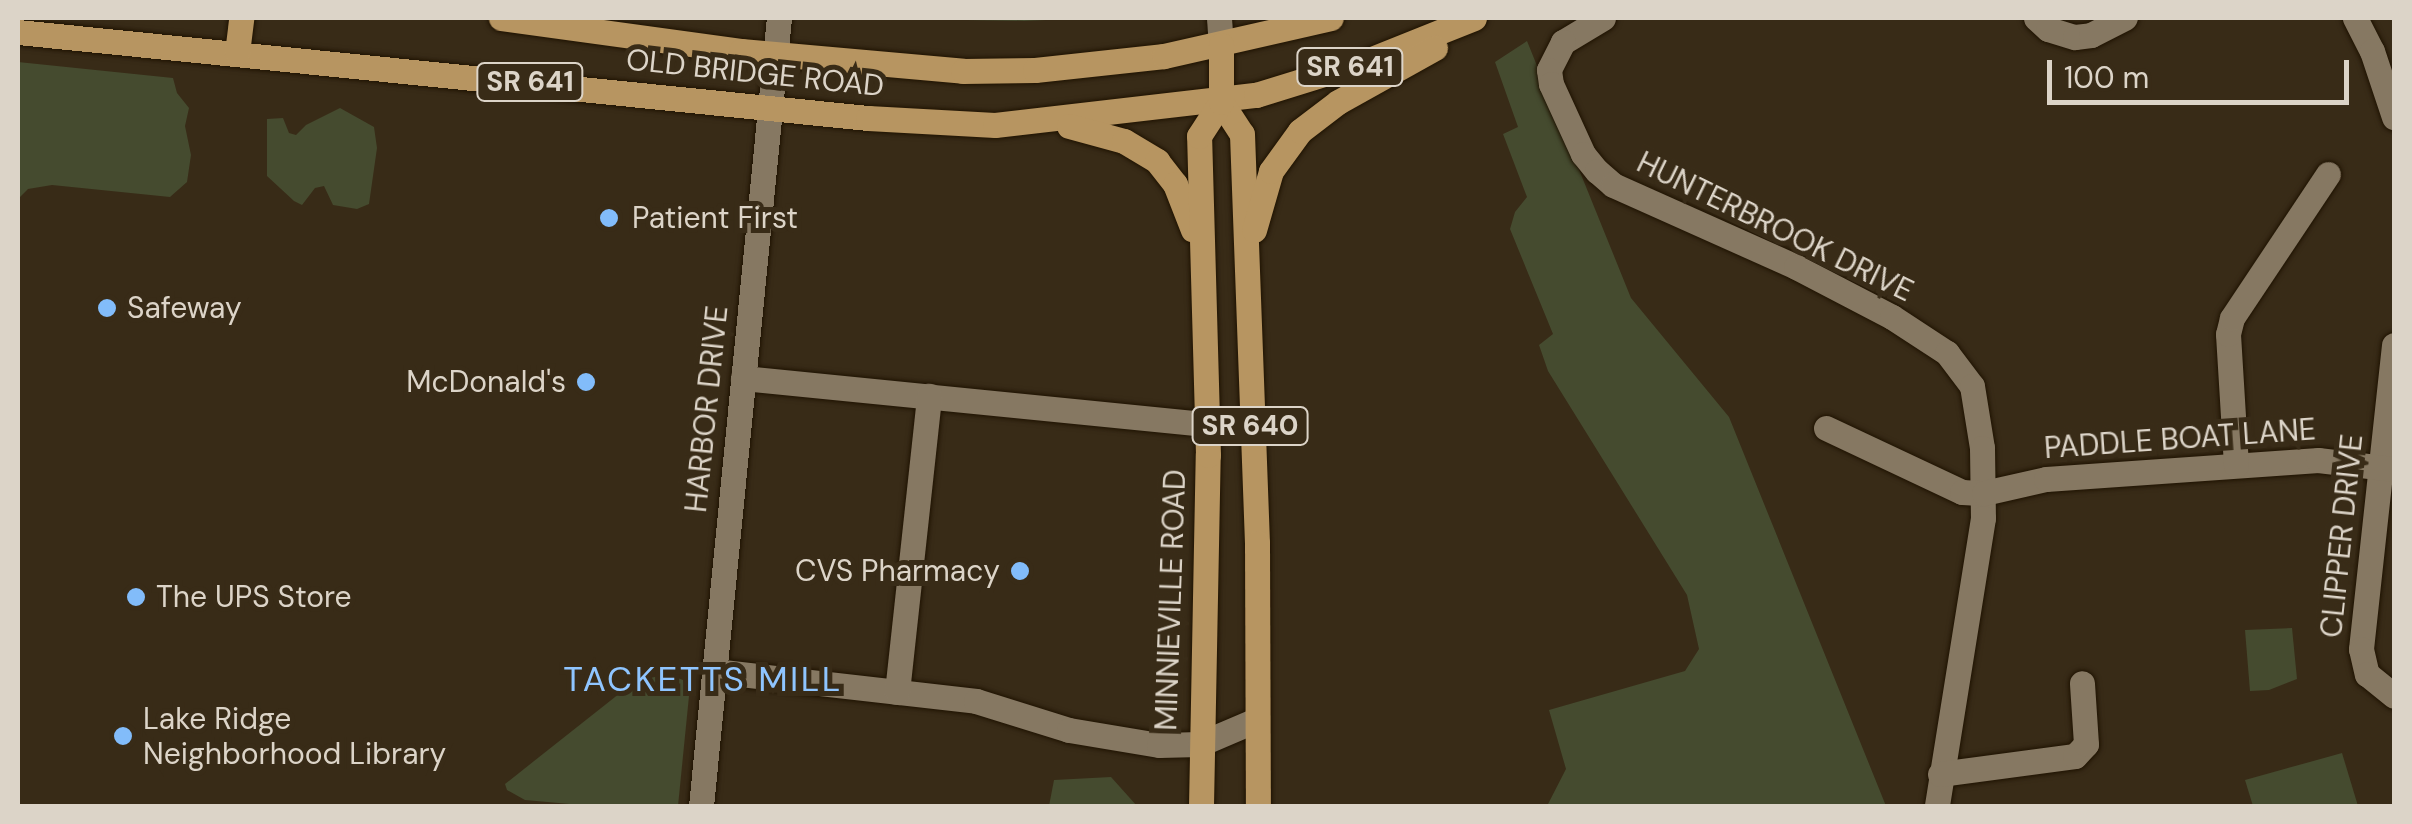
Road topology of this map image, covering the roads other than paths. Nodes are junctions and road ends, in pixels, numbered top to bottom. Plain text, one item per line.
1 (241, 18) edge
2 (501, 18) edge
3 (779, 18) edge
4 (1219, 18) edge
5 (1331, 18) edge
6 (1476, 18) edge
7 (1603, 18) edge
8 (2036, 18) edge
9 (2125, 18) edge
10 (2355, 18) edge
11 (18, 32) edge
12 (1221, 46) junction
13 (237, 53) junction
14 (775, 55) junction
15 (1221, 102) junction
16 (2393, 104) edge
17 (770, 108) junction
18 (1043, 122) junction
19 (2328, 174) dead end
20 (1201, 254) junction
21 (1247, 259) junction
22 (2394, 345) edge
23 (743, 378) junction
24 (928, 396) junction
25 (1206, 424) junction
26 (1826, 428) dead end
27 (2236, 465) junction
28 (2388, 469) edge
29 (1984, 493) junction
30 (714, 671) junction
31 (2082, 684) dead end
32 (897, 692) junction
33 (2394, 696) edge
34 (1254, 721) junction
35 (1200, 744) junction
36 (1940, 774) junction
37 (701, 806) edge
38 (1201, 806) edge
39 (1258, 806) edge
40 (1937, 806) edge

1 - 13 main road
2 - 14 main road, OLD BRIDGE ROAD / SR 641
3 - 14 street, HARBOR DRIVE
4 - 12 street
5 - 12 main road, OLD BRIDGE ROAD / SR 641
6 - 15 main road, OLD BRIDGE ROAD / SR 641
6 - 21 main road
7 - 29 street, HUNTERBROOK DRIVE
8 - 9 street
10 - 16 street
11 - 13 main road, OLD BRIDGE ROAD / SR 641
12 - 14 main road, OLD BRIDGE ROAD / SR 641
12 - 15 main road, MINNIEVILLE ROAD / SR 640
13 - 17 main road, OLD BRIDGE ROAD / SR 641
14 - 17 street, HARBOR DRIVE
15 - 18 main road, OLD BRIDGE ROAD / SR 641
15 - 20 main road, MINNIEVILLE ROAD / SR 640
15 - 21 main road, MINNIEVILLE ROAD / SR 640
17 - 18 main road, OLD BRIDGE ROAD / SR 641
17 - 23 street, HARBOR DRIVE
18 - 20 main road
19 - 27 street
20 - 25 main road, MINNIEVILLE ROAD / SR 640
21 - 34 main road, MINNIEVILLE ROAD / SR 640
22 - 28 street, CLIPPER DRIVE
23 - 24 street
23 - 30 street, HARBOR DRIVE
24 - 25 street
24 - 32 street
25 - 35 main road, MINNIEVILLE ROAD / SR 640
26 - 29 street
27 - 28 street, PADDLE BOAT LANE
27 - 29 street, PADDLE BOAT LANE
28 - 33 street, CLIPPER DRIVE
29 - 36 street, HUNTERBROOK DRIVE
30 - 32 street
30 - 37 street, HARBOR DRIVE
31 - 36 street
32 - 35 street
34 - 35 street
34 - 39 main road, MINNIEVILLE ROAD / SR 640
35 - 38 main road, MINNIEVILLE ROAD / SR 640
36 - 40 street, HUNTERBROOK DRIVE

